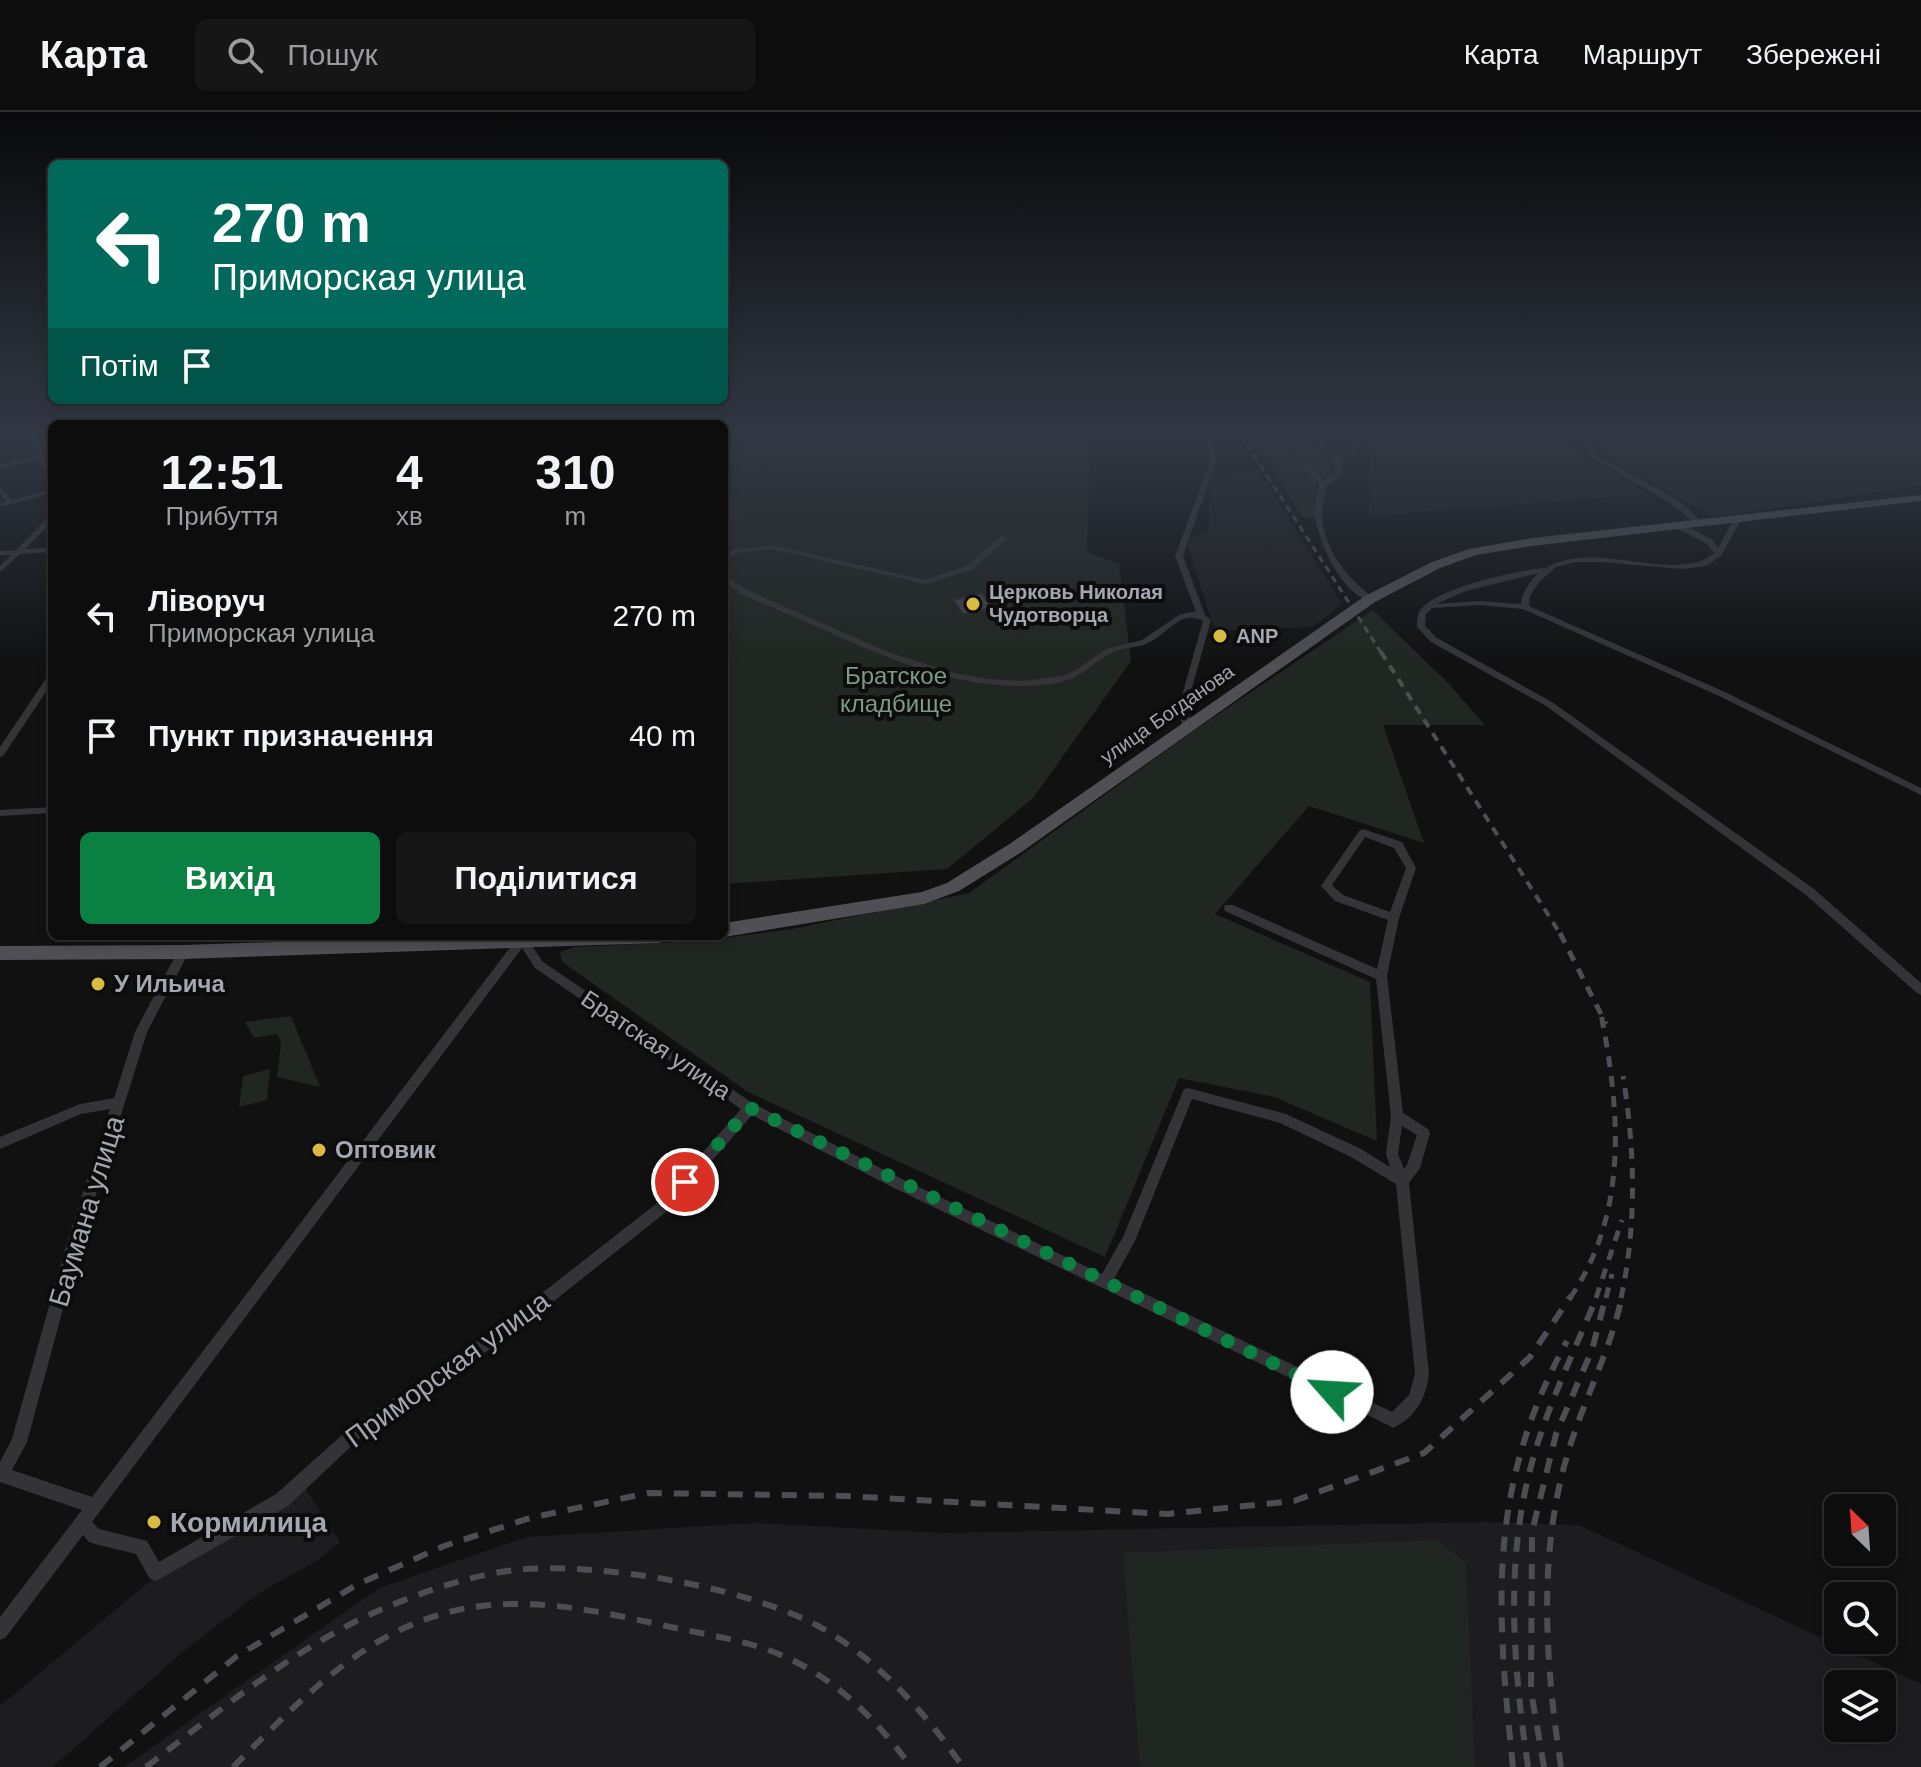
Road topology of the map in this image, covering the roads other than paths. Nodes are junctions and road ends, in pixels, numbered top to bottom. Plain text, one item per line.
1 (1195, 512) edge
2 (1318, 512) edge
3 (1687, 512) edge
4 (1811, 512) edge
5 (48, 522) edge
6 (1736, 522) junction
7 (1702, 525) junction
8 (1681, 527) junction
9 (1004, 538) dead end
10 (48, 550) edge
11 (21, 552) junction
12 (0, 553) edge
13 (1718, 554) junction
14 (728, 556) edge
15 (0, 570) edge
16 (1544, 570) junction
17 (728, 580) edge
18 (1370, 599) junction
19 (1426, 607) junction
20 (1525, 607) junction
21 (1201, 615) junction
22 (48, 682) edge
23 (1187, 727) junction
24 (0, 754) edge
25 (1921, 792) edge
26 (48, 810) edge
27 (0, 813) edge
28 (1229, 908) dead end
29 (1394, 918) junction
30 (728, 929) edge
31 (522, 940) junction
32 (256, 942) edge
33 (183, 952) junction
34 (0, 953) edge
35 (1381, 976) junction
36 (1921, 990) edge
37 (119, 1102) junction
38 (750, 1108) junction
39 (1397, 1116) junction
40 (0, 1143) edge
41 (1402, 1181) junction
42 (1105, 1281) junction
43 (1, 1474) edge
44 (95, 1506) junction
45 (83, 1524) junction
46 (0, 1631) edge

1 - 21 street
2 - 18 street
3 - 7 street
4 - 6 main road, улица Богданова
5 - 11 street
6 - 7 main road, улица Богданова
6 - 13 street
7 - 8 main road, улица Богданова
8 - 13 street
8 - 18 main road, улица Богданова
9 - 14 street
10 - 11 street
11 - 12 street
11 - 15 street
13 - 16 street
16 - 19 street
16 - 20 street
17 - 21 street
18 - 23 main road, улица Богданова
19 - 20 street
19 - 36 street
20 - 25 street
21 - 23 street
22 - 24 street
23 - 30 main road, улица Богданова
26 - 27 street
28 - 35 street
29 - 29 street
29 - 35 street
31 - 32 main road
31 - 38 street, Братская улица
31 - 44 street
32 - 33 main road
33 - 34 main road
33 - 37 street, Баумана улица
35 - 39 street
37 - 40 street
37 - 43 street, Баумана улица
38 - 42 street, Братская улица
38 - 45 street, Приморская улица
39 - 41 street
39 - 41 street
41 - 42 street
41 - 42 street, Братская улица
43 - 44 street
44 - 45 street
45 - 46 street

